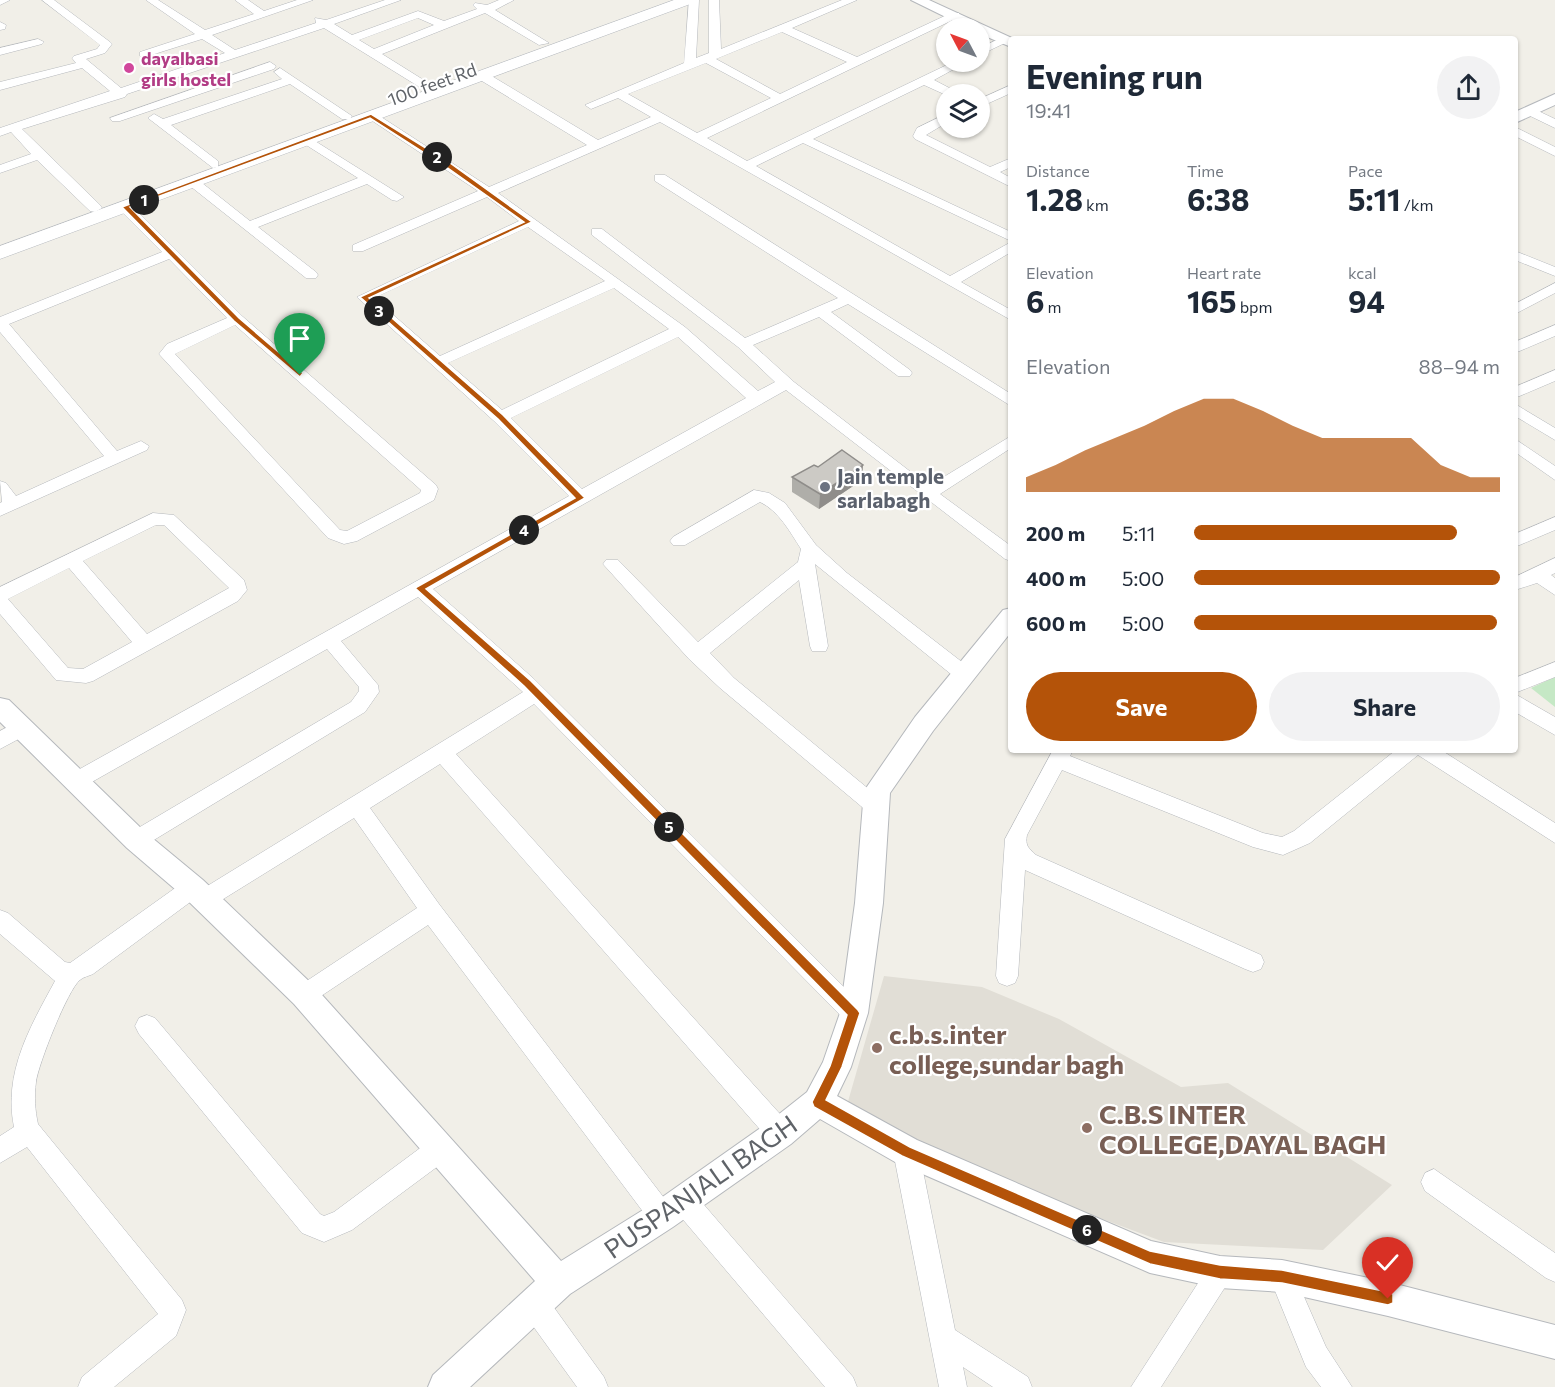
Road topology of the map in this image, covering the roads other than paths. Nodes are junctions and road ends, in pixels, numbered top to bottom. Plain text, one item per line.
1 (5, 0) edge
2 (47, 0) edge
3 (151, 0) edge
4 (240, 0) edge
5 (308, 0) edge
6 (396, 0) edge
7 (471, 0) edge
8 (509, 0) edge
9 (661, 0) edge
10 (688, 0) edge
11 (694, 0) edge
12 (714, 0) edge
13 (852, 0) edge
14 (918, 0) edge
15 (0, 2) edge
16 (296, 4) junction
17 (485, 9) junction
18 (262, 14) junction
19 (955, 15) junction
20 (324, 24) junction
21 (442, 25) junction
22 (783, 28) junction
23 (205, 34) junction
24 (350, 40) junction
25 (1007, 41) edge
26 (38, 42) dead end
27 (543, 43) junction
28 (990, 48) edge
29 (248, 51) junction
30 (0, 52) edge
31 (374, 53) junction
32 (144, 54) dead end
33 (235, 55) junction
34 (711, 57) junction
35 (859, 63) junction
36 (84, 64) junction
37 (270, 66) junction
38 (690, 66) junction
39 (940, 72) edge
40 (481, 75) junction
41 (291, 80) junction
42 (924, 80) junction
43 (936, 85) edge
44 (0, 86) edge
45 (426, 87) junction
46 (1008, 90) edge
47 (121, 94) junction
48 (619, 94) junction
49 (990, 98) edge
50 (782, 99) junction
51 (1555, 99) edge
52 (591, 105) dead end
53 (142, 109) junction
54 (1530, 111) junction
55 (346, 116) junction
56 (371, 116) junction
57 (1518, 117) edge
58 (116, 118) dead end
59 (660, 118) junction
60 (936, 123) edge
61 (161, 124) junction
62 (1555, 124) edge
63 (14, 128) junction
64 (0, 132) edge
65 (1518, 133) edge
66 (802, 138) junction
67 (695, 139) junction
68 (307, 140) junction
69 (597, 145) junction
70 (1555, 152) edge
71 (39, 155) junction
72 (1008, 163) edge
73 (213, 165) junction
74 (745, 167) junction
75 (0, 169) edge
76 (989, 172) junction
77 (660, 178) dead end
78 (368, 179) junction
79 (192, 182) junction
80 (1008, 182) edge
81 (487, 193) junction
82 (397, 197) dead end
83 (125, 207) junction
84 (95, 208) junction
85 (528, 222) junction
86 (251, 225) junction
87 (597, 232) dead end
88 (1008, 236) edge
89 (0, 242) edge
90 (358, 248) dead end
91 (1008, 248) edge
92 (172, 252) junction
93 (0, 253) edge
94 (1518, 256) edge
95 (1555, 272) edge
96 (311, 275) dead end
97 (615, 282) junction
98 (950, 282) junction
99 (1555, 287) edge
100 (848, 299) junction
101 (1518, 308) edge
102 (821, 311) junction
103 (1008, 314) edge
104 (237, 319) junction
105 (0, 322) edge
106 (680, 330) junction
107 (1548, 333) edge
108 (743, 344) junction
109 (1555, 345) edge
110 (1518, 347) edge
111 (438, 362) junction
112 (904, 373) dead end
113 (1555, 375) edge
114 (788, 385) junction
115 (1518, 392) edge
116 (757, 399) junction
117 (1008, 399) edge
118 (1518, 411) edge
119 (500, 417) junction
120 (1555, 435) edge
121 (1008, 443) edge
122 (141, 446) dead end
123 (1518, 446) edge
124 (114, 458) junction
125 (1555, 474) edge
126 (0, 487) edge
127 (928, 494) junction
128 (580, 498) junction
129 (7, 507) edge
130 (1555, 523) edge
131 (1518, 540) edge
132 (680, 541) dead end
133 (1008, 553) edge
134 (808, 557) junction
135 (71, 559) junction
136 (612, 564) dead end
137 (1555, 564) edge
138 (1539, 575) junction
139 (1518, 583) edge
140 (420, 588) junction
141 (1555, 588) edge
142 (0, 595) edge
143 (0, 602) edge
144 (1008, 621) edge
145 (329, 639) junction
146 (145, 644) junction
147 (819, 646) dead end
148 (696, 654) junction
149 (1555, 669) edge
150 (964, 674) junction
151 (1518, 685) edge
152 (536, 693) junction
153 (1518, 704) edge
154 (0, 707) edge
155 (1555, 727) edge
156 (10, 735) edge
157 (443, 753) junction
158 (1406, 753) edge
159 (1430, 753) edge
160 (1061, 755) edge
161 (76, 781) junction
162 (357, 806) junction
163 (875, 806) junction
164 (1555, 834) edge
165 (136, 840) junction
166 (1016, 851) junction
167 (199, 893) junction
168 (431, 911) junction
169 (0, 920) edge
170 (1253, 962) dead end
171 (71, 973) junction
172 (1007, 976) dead end
173 (304, 995) junction
174 (854, 1013) junction
175 (147, 1026) dead end
176 (818, 1102) junction
177 (27, 1132) junction
178 (780, 1133) junction
179 (440, 1149) junction
180 (0, 1151) edge
181 (906, 1151) junction
182 (1434, 1182) dead end
183 (673, 1208) junction
184 (1555, 1269) edge
185 (1220, 1272) junction
186 (1282, 1276) junction
187 (558, 1282) junction
188 (535, 1305) junction
189 (944, 1339) junction
190 (1555, 1342) edge
191 (92, 1387) edge
192 (445, 1387) edge
193 (594, 1387) edge
194 (843, 1387) edge
195 (952, 1387) edge
196 (1018, 1387) edge
197 (1145, 1387) edge
198 (1338, 1387) edge

1 - 15 street
2 - 36 street
3 - 23 street
4 - 18 street
5 - 16 street
6 - 20 street
7 - 17 street
8 - 17 street
9 - 27 main road, 100 feet Rd
10 - 40 main road
11 - 38 street
12 - 34 street
13 - 22 street
14 - 19 street
16 - 18 street
16 - 20 street
17 - 21 street
17 - 27 street
18 - 23 street
19 - 25 street
19 - 35 street
20 - 24 street
20 - 29 street
21 - 24 street
21 - 31 street
22 - 34 street
22 - 35 street
23 - 32 street
23 - 33 street
24 - 31 street
25 - 28 street
26 - 30 street
27 - 45 main road, 100 feet Rd
29 - 33 street
29 - 37 street
31 - 45 street
33 - 47 street
34 - 38 street
34 - 50 street
35 - 50 street
36 - 44 street
36 - 47 street
37 - 41 street
37 - 53 street
38 - 48 street
39 - 42 street
40 - 56 main road
40 - 69 street
41 - 55 street
41 - 61 street
42 - 43 street
42 - 66 street
45 - 55 main road, 100 feet Rd
46 - 49 street
47 - 63 street
48 - 52 street
48 - 59 street
50 - 67 street
51 - 54 street
53 - 58 street
53 - 61 street
54 - 57 street
54 - 62 street
55 - 73 main road, 100 feet Rd
56 - 68 main road
56 - 81 street
59 - 67 street
59 - 69 street
60 - 76 street
61 - 73 street
63 - 64 street
63 - 71 street
65 - 70 street
66 - 74 street
66 - 88 street
67 - 74 street
68 - 78 street
68 - 79 main road
69 - 81 street
71 - 75 street
71 - 84 street
72 - 76 street
73 - 84 main road, 100 feet Rd
74 - 98 street
76 - 80 street
77 - 100 street
78 - 82 street
78 - 86 street
79 - 83 main road
79 - 86 street
81 - 85 street
81 - 90 street
83 - 92 street
83 - 93 main road
84 - 89 main road, 100 feet Rd
85 - 97 street
85 - 111 street
86 - 96 street
87 - 108 street
91 - 98 street
92 - 104 street
92 - 105 street
94 - 95 street
97 - 106 street
97 - 111 street
98 - 103 street
99 - 101 street
100 - 102 street
100 - 117 street
102 - 108 street
102 - 112 street
104 - 104 street
105 - 124 street
106 - 116 street
106 - 119 street
107 - 109 street
107 - 110 street
108 - 114 street
111 - 119 street
113 - 115 street
114 - 116 street
114 - 127 street
116 - 128 street
118 - 120 street
119 - 128 street
121 - 127 street
122 - 124 street
123 - 125 street
124 - 129 street
126 - 129 street
127 - 133 street
128 - 140 street
130 - 131 street
132 - 134 street
134 - 147 street
134 - 148 street
134 - 150 street
135 - 142 street
135 - 146 street
135 - 146 street
136 - 148 street
137 - 138 street
138 - 139 street
138 - 141 street
140 - 145 street
140 - 152 street
143 - 146 street
144 - 150 street, PUSPANJALI BAGH
145 - 161 street
145 - 165 street
148 - 163 street
149 - 151 street
150 - 163 street, PUSPANJALI BAGH
152 - 157 street
152 - 174 street
153 - 155 street
154 - 156 street
156 - 161 street
157 - 162 street
157 - 178 street
158 - 160 street
159 - 164 street
160 - 166 street
161 - 165 street
162 - 167 street
162 - 168 street
163 - 174 street, PUSPANJALI BAGH
165 - 167 street
166 - 170 street
166 - 172 street
167 - 171 street
167 - 173 street
168 - 173 street
168 - 183 street
169 - 171 street
171 - 177 street
173 - 179 street
174 - 176 street, PUSPANJALI BAGH
175 - 179 street
176 - 178 street, PUSPANJALI BAGH
176 - 181 street
177 - 180 street
177 - 191 street
178 - 183 street, PUSPANJALI BAGH
179 - 187 street
181 - 185 street
181 - 189 street
182 - 184 street
183 - 187 street, PUSPANJALI BAGH
183 - 194 street
185 - 186 street
185 - 197 street
186 - 190 street
186 - 198 street
187 - 188 street, PUSPANJALI BAGH
188 - 192 street, PUSPANJALI BAGH
188 - 193 street
189 - 195 street
189 - 196 street

